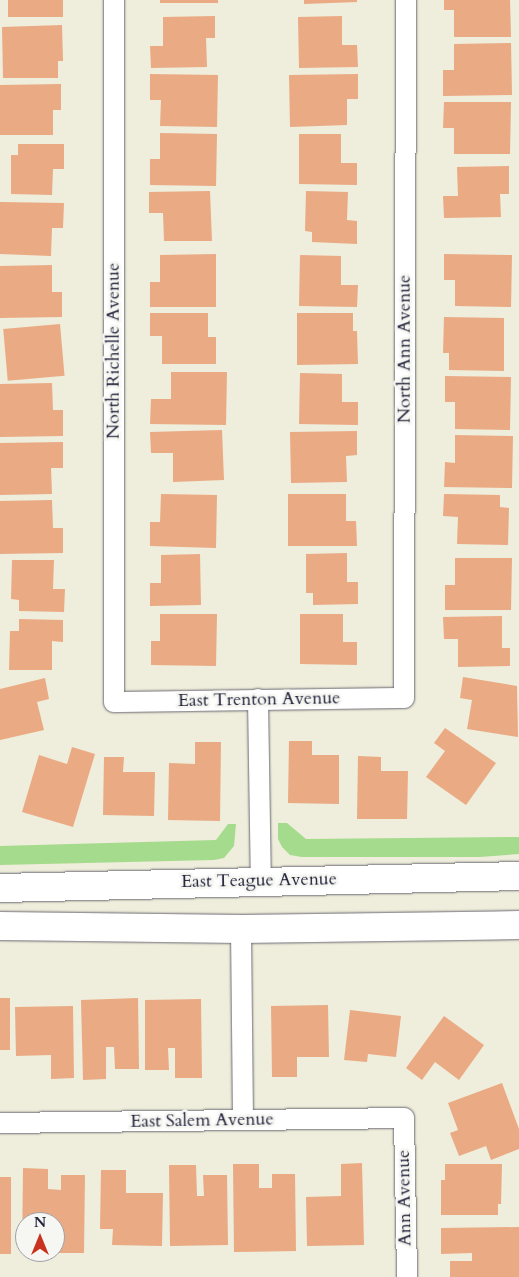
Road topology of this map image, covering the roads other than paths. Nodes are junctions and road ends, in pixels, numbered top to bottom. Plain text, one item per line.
1 (114, 0) edge
2 (406, 0) edge
3 (404, 698) joint
4 (258, 700) junction
5 (114, 702) joint
6 (519, 876) edge
7 (261, 881) junction
8 (0, 888) edge
9 (519, 925) edge
10 (0, 926) edge
11 (241, 929) junction
12 (404, 1118) joint
13 (243, 1120) junction
14 (0, 1123) edge
15 (407, 1277) edge

1 - 5 street, North Richelle Avenue
2 - 3 street, North Ann Avenue
3 - 4 street, East Trenton Avenue
4 - 5 street, East Trenton Avenue
4 - 7 street
6 - 7 street, East Teague Avenue
7 - 8 street, East Teague Avenue
9 - 11 street
10 - 11 street
11 - 13 street
12 - 13 street, East Salem Avenue
12 - 15 street, Ann Avenue
13 - 14 street, East Salem Avenue

